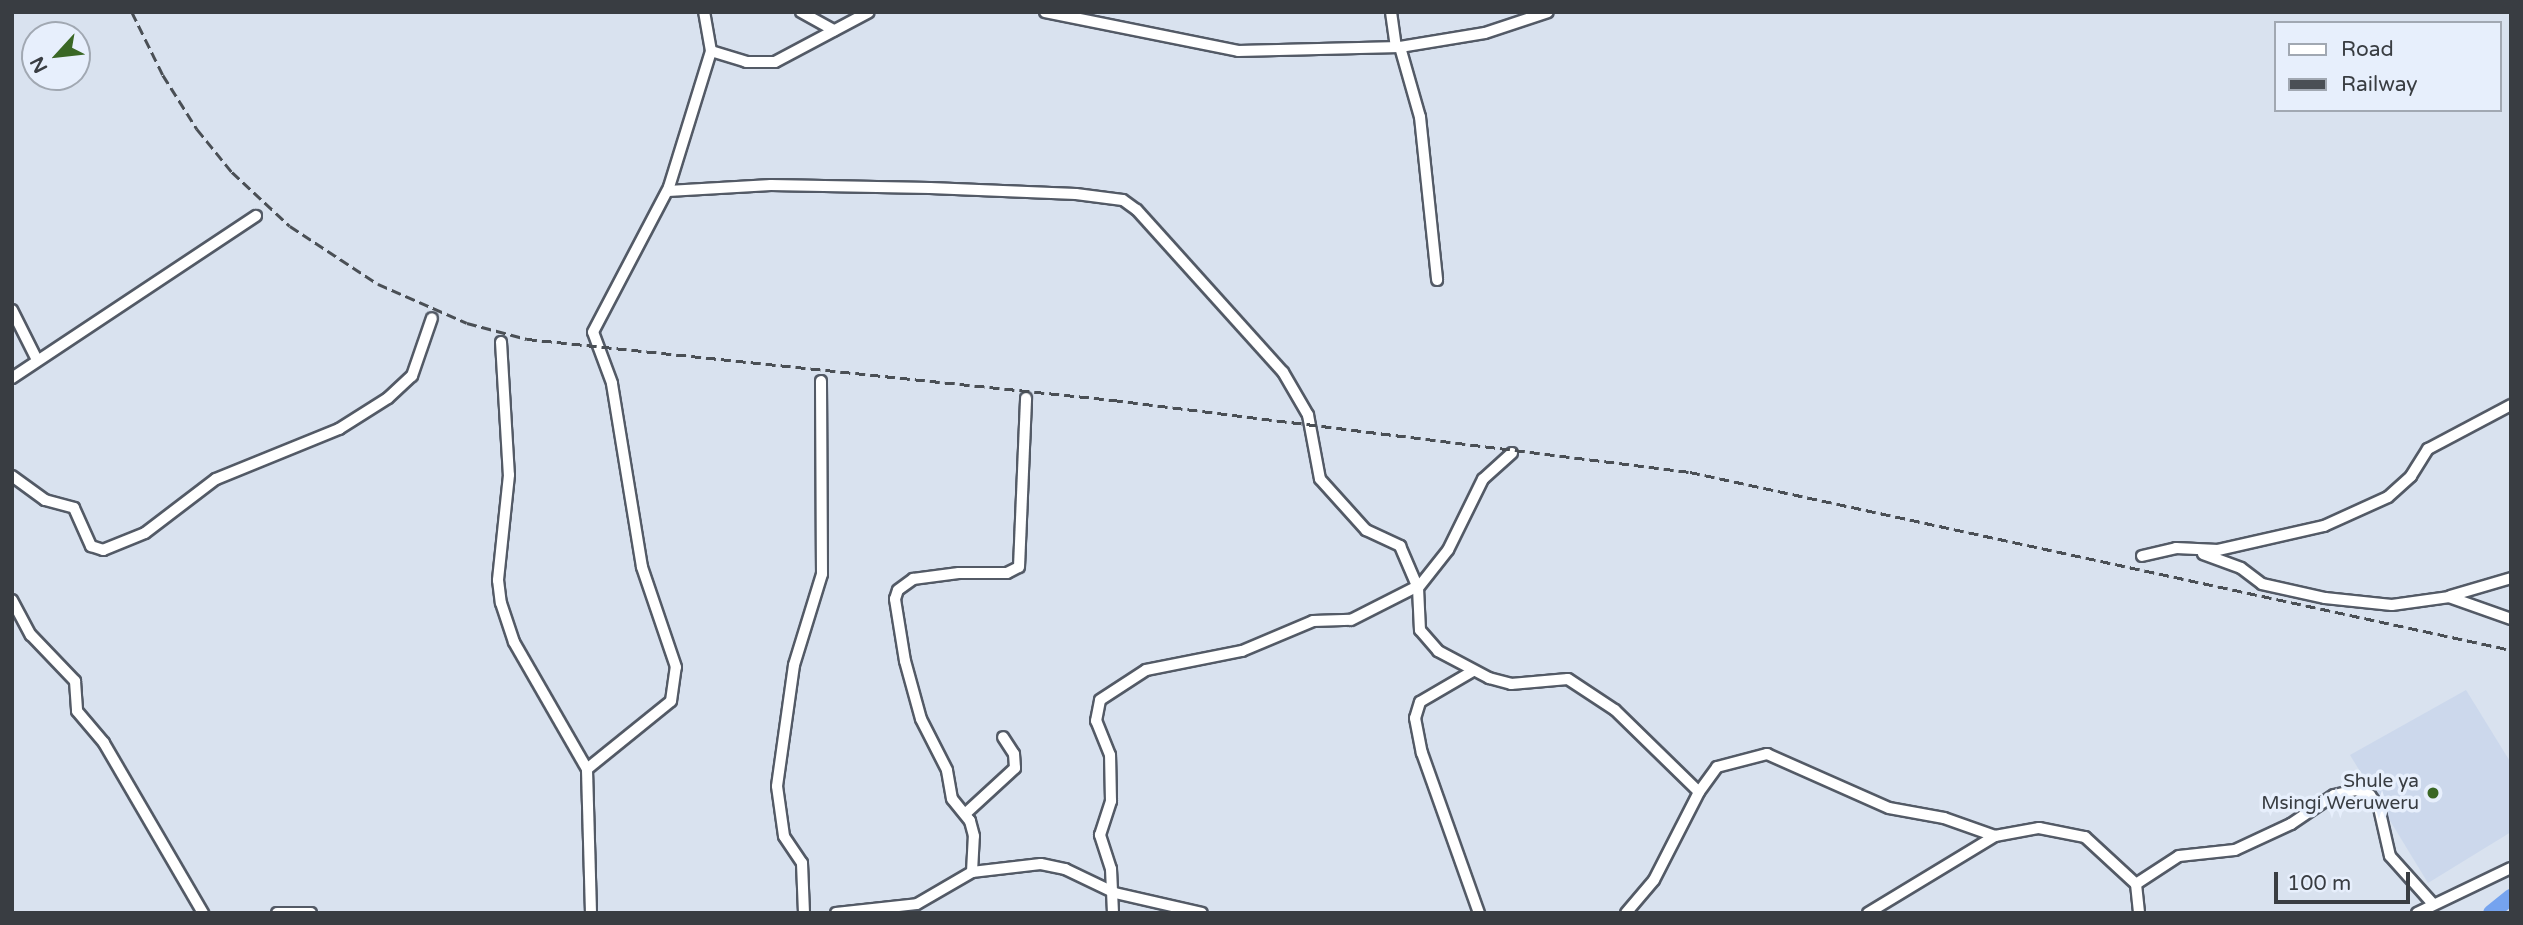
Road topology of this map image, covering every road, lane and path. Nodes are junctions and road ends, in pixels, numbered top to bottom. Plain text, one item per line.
1 (704, 12) edge
2 (801, 12) edge
3 (869, 12) edge
4 (1045, 12) edge
5 (1391, 12) edge
6 (1548, 12) edge
7 (834, 30) junction
8 (1398, 47) junction
9 (711, 51) junction
10 (668, 191) junction
11 (256, 216) dead end
12 (1437, 280) dead end
13 (12, 310) edge
14 (432, 318) dead end
15 (501, 342) dead end
16 (37, 360) junction
17 (12, 379) edge
18 (821, 381) dead end
19 (1026, 398) dead end
20 (2511, 405) edge
21 (1512, 453) dead end
22 (12, 476) edge
23 (2176, 548) junction
24 (2142, 556) dead end
25 (2511, 578) edge
26 (1418, 587) junction
27 (2449, 597) junction
28 (12, 600) edge
29 (2511, 619) edge
30 (1473, 671) junction
31 (1003, 737) dead end
32 (587, 769) junction
33 (1699, 792) junction
34 (965, 814) junction
35 (1995, 836) junction
36 (2511, 868) edge
37 (972, 872) junction
38 (2136, 884) junction
39 (1115, 893) junction
40 (2433, 904) junction
41 (203, 913) edge
42 (277, 913) edge
43 (311, 913) edge
44 (591, 913) edge
45 (804, 913) edge
46 (836, 913) edge
47 (1113, 913) edge
48 (1202, 913) edge
49 (1479, 913) edge
50 (1626, 913) edge
51 (1868, 913) edge
52 (2139, 913) edge
53 (2417, 913) edge

1 - 9 street
2 - 7 street
3 - 7 street
4 - 8 street
5 - 8 street
6 - 8 street
7 - 9 street
8 - 12 street
9 - 10 street
10 - 26 street
10 - 32 street
11 - 16 street
13 - 16 street
14 - 22 street
15 - 32 street
16 - 17 street
18 - 45 street
19 - 34 street
20 - 23 street
21 - 26 street
23 - 24 street
23 - 27 street
25 - 27 street
26 - 30 street
26 - 39 street
27 - 29 street
28 - 41 street
30 - 33 street
30 - 49 street
31 - 34 street
32 - 44 street
33 - 35 street
33 - 50 street
34 - 37 street
35 - 38 street
35 - 51 street
36 - 40 street
37 - 39 street
37 - 46 street
38 - 40 street
38 - 52 street
39 - 47 street
39 - 48 street
40 - 53 street
42 - 43 street

